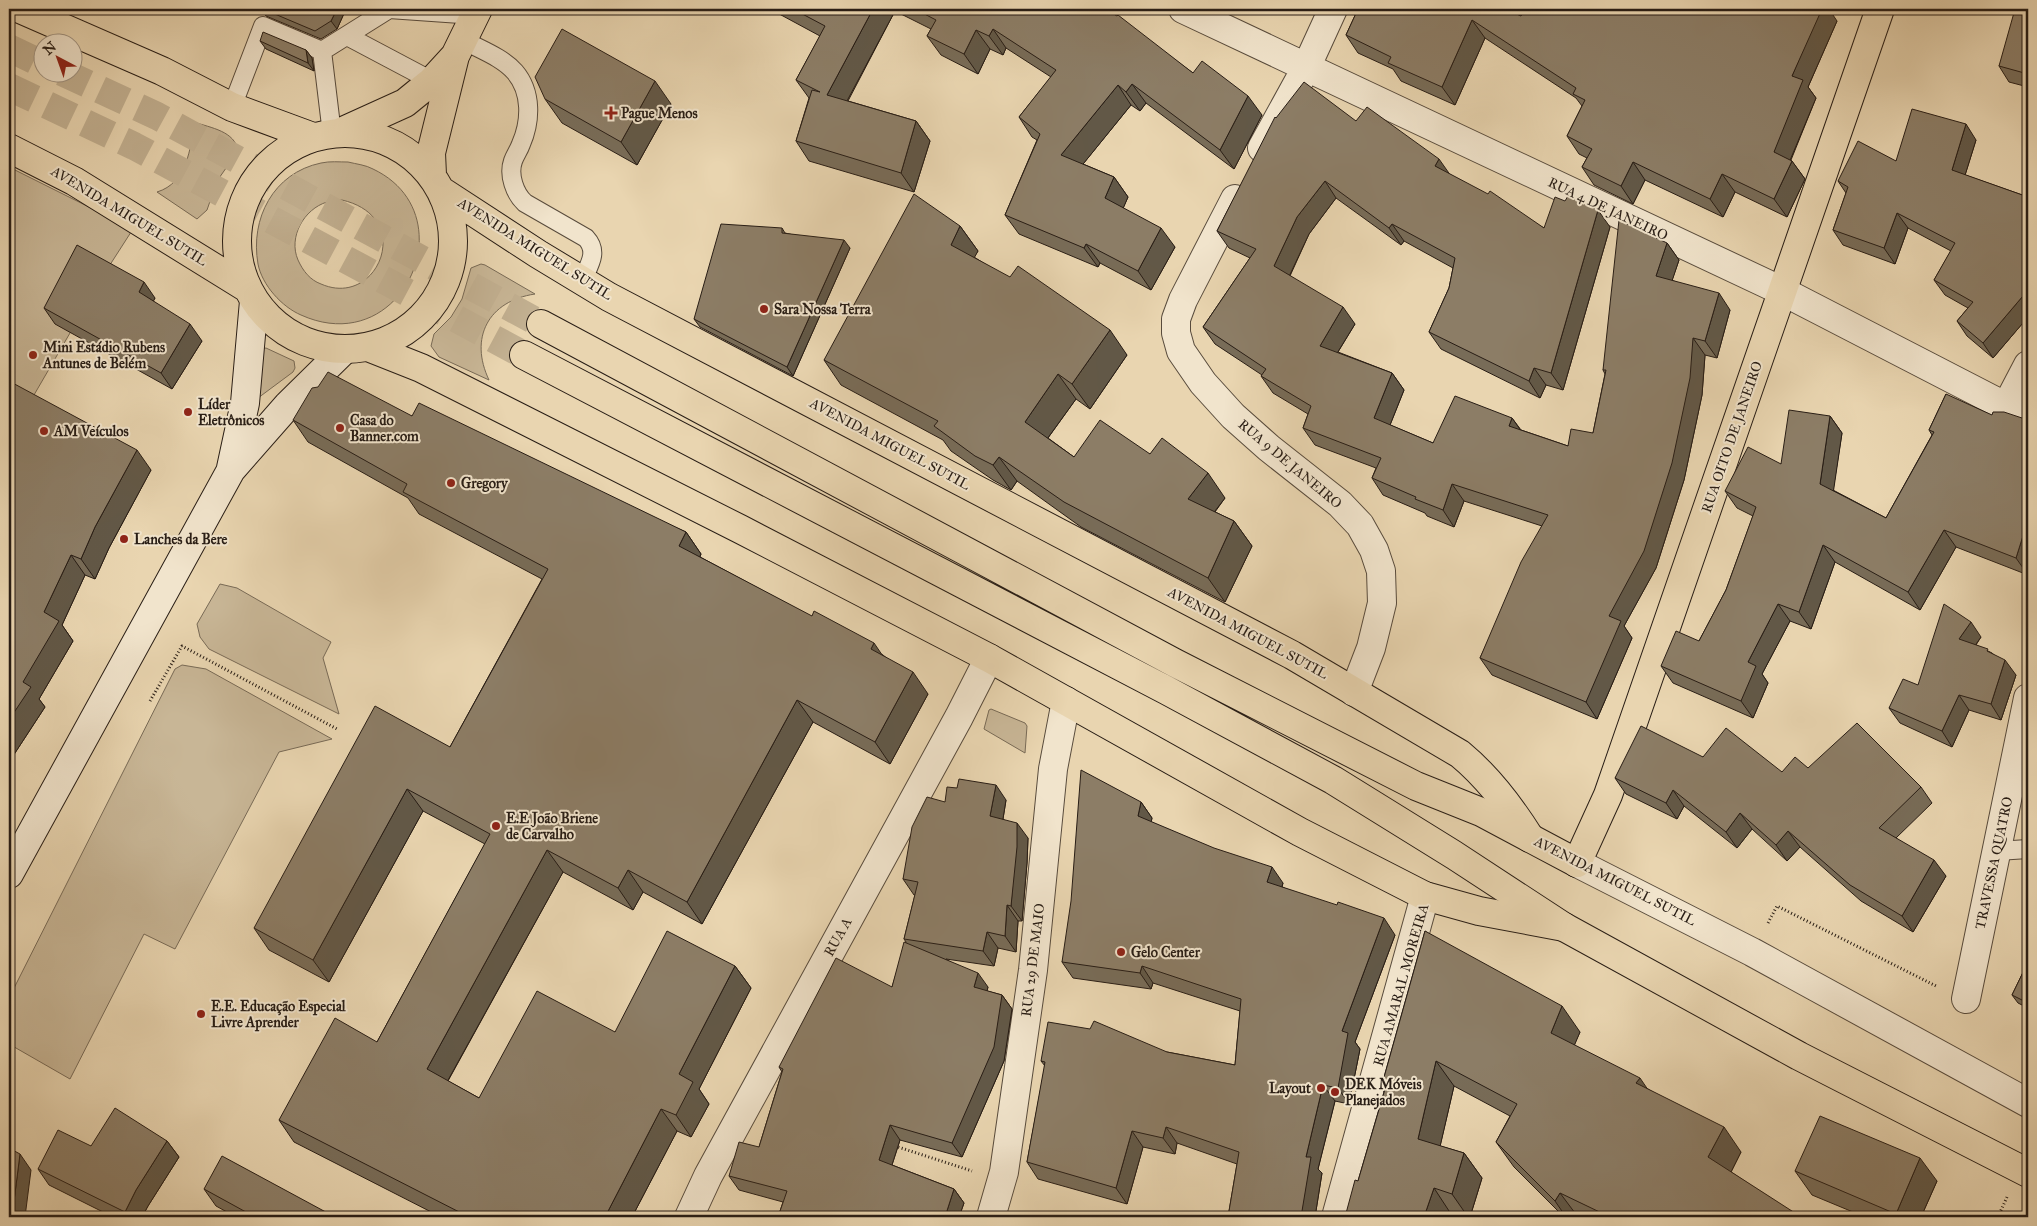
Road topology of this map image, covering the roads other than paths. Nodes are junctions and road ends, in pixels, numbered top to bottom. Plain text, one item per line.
1 (20, 9) edge
2 (1183, 9) edge
3 (1333, 9) edge
4 (1880, 9) edge
5 (477, 12) edge
6 (347, 36) junction
7 (459, 48) junction
8 (322, 51) junction
9 (1306, 68) junction
10 (432, 81) junction
11 (232, 107) junction
12 (328, 134) junction
13 (9, 148) edge
14 (437, 183) junction
15 (582, 281) junction
16 (1782, 291) junction
17 (250, 295) junction
18 (541, 324) tunnel mouth
19 (357, 348) junction
20 (524, 355) tunnel mouth
21 (2028, 365) edge
22 (2017, 413) edge
23 (231, 470) junction
24 (988, 658) junction
25 (1354, 692) junction
26 (2028, 698) edge
27 (1066, 701) junction
28 (1530, 838) junction
29 (2028, 849) edge
30 (1997, 851) junction
31 (12, 860) edge
32 (1577, 863) junction
33 (1425, 896) junction
34 (1564, 927) junction
35 (1966, 999) road end
36 (2028, 1103) edge
37 (2028, 1173) edge
38 (689, 1217) edge
39 (991, 1217) edge
40 (1336, 1217) edge

1 - 11 main road
2 - 9 street, RUA 4 DE JANEIRO
3 - 9 street, RUA 9 DE JANEIRO
4 - 16 main road, RUA OITO DE JANEIRO
5 - 6 lane
5 - 7 main road
6 - 8 lane
6 - 10 lane
7 - 10 main road
7 - 14 main road
7 - 15 lane
8 - 11 lane
8 - 12 lane
9 - 16 street, RUA 4 DE JANEIRO
9 - 25 street, RUA 9 DE JANEIRO
10 - 12 main road
11 - 12 main road
12 - 14 main road
12 - 17 main road
13 - 17 main road, AVENIDA MIGUEL SUTIL
14 - 15 main road, AVENIDA MIGUEL SUTIL
14 - 19 main road
15 - 25 main road, AVENIDA MIGUEL SUTIL
16 - 22 street, RUA 4 DE JANEIRO
16 - 32 main road, RUA OITO DE JANEIRO
17 - 19 main road
17 - 23 street
18 - 28 main road
19 - 23 street
19 - 24 main road
20 - 34 main road
21 - 22 street
23 - 31 street
24 - 27 main road
24 - 38 street, RUA A
25 - 28 main road, AVENIDA MIGUEL SUTIL
26 - 30 street, TRAVESSA QUATRO
27 - 33 main road
27 - 39 street, RUA 29 DE MAIO
28 - 32 main road, AVENIDA MIGUEL SUTIL
29 - 30 lane
30 - 35 street, TRAVESSA QUATRO
32 - 36 street, AVENIDA MIGUEL SUTIL
33 - 34 main road
33 - 40 street, RUA AMARAL MOREIRA
34 - 37 main road

